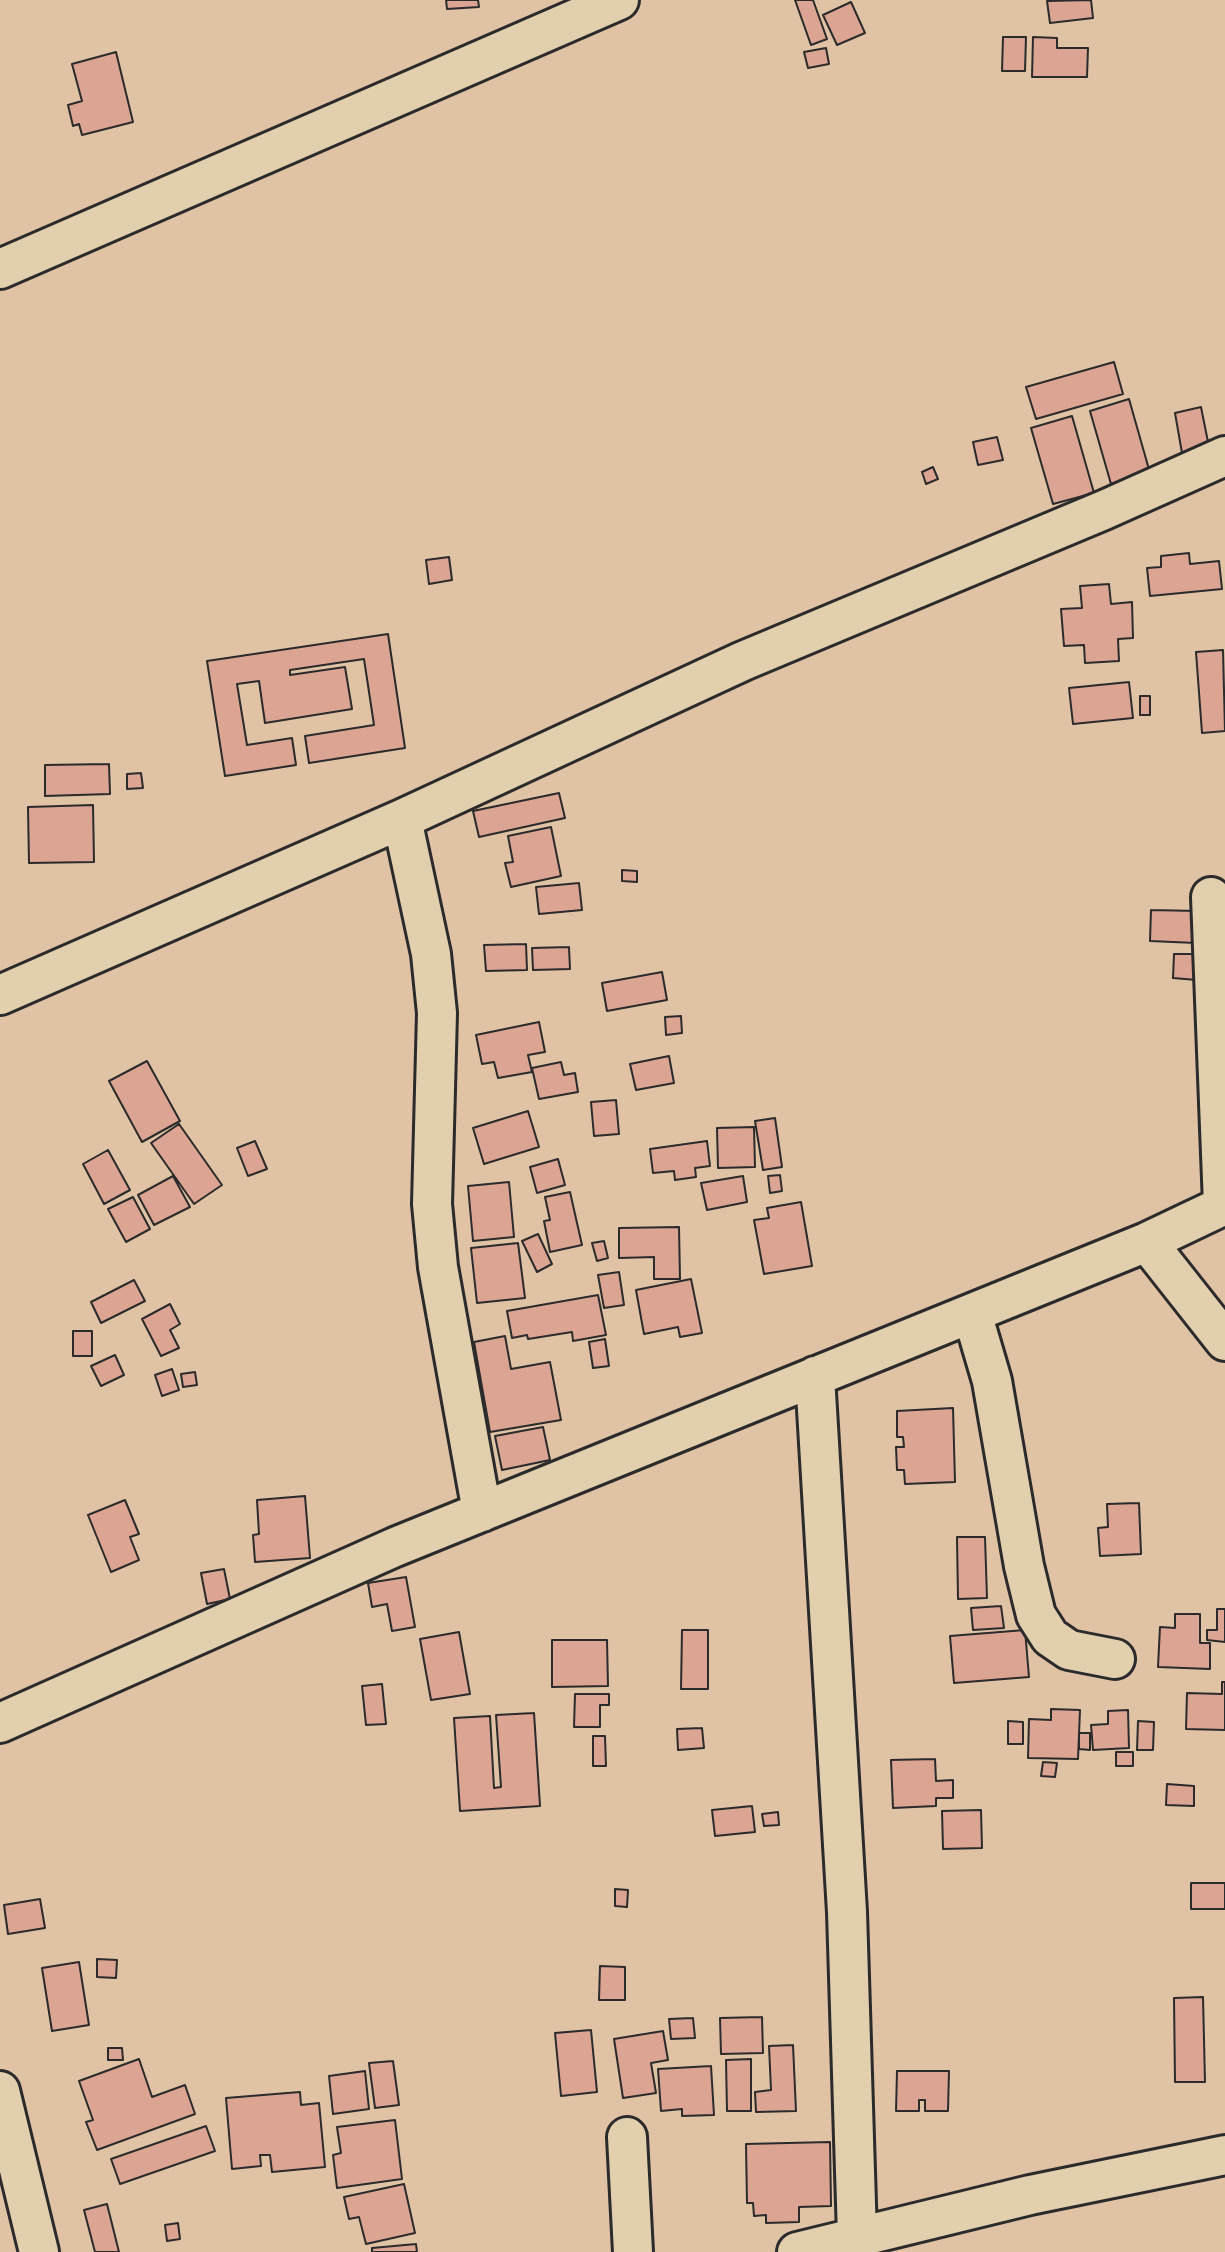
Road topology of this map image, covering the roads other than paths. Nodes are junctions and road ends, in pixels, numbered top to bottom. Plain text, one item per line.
1 (619, 0) edge
2 (0, 269) edge
3 (1225, 456) edge
4 (402, 819) junction
5 (1211, 897) dead end
6 (0, 995) edge
7 (1224, 1205) edge
8 (1147, 1242) junction
9 (972, 1313) junction
10 (1225, 1341) edge
11 (815, 1376) junction
12 (482, 1512) junction
13 (1115, 1659) dead end
14 (0, 1723) edge
15 (0, 2091) edge
16 (627, 2137) dead end
17 (1225, 2155) edge
18 (857, 2236) junction
19 (39, 2252) edge
20 (633, 2252) edge
21 (797, 2252) edge

1 - 2 street
3 - 4 street
4 - 6 street
4 - 12 street
5 - 7 street
7 - 8 street
8 - 9 street
8 - 10 street
9 - 11 street
9 - 13 street
11 - 12 street
11 - 18 street
12 - 14 street
15 - 19 street
16 - 20 street
17 - 18 street
18 - 21 street

